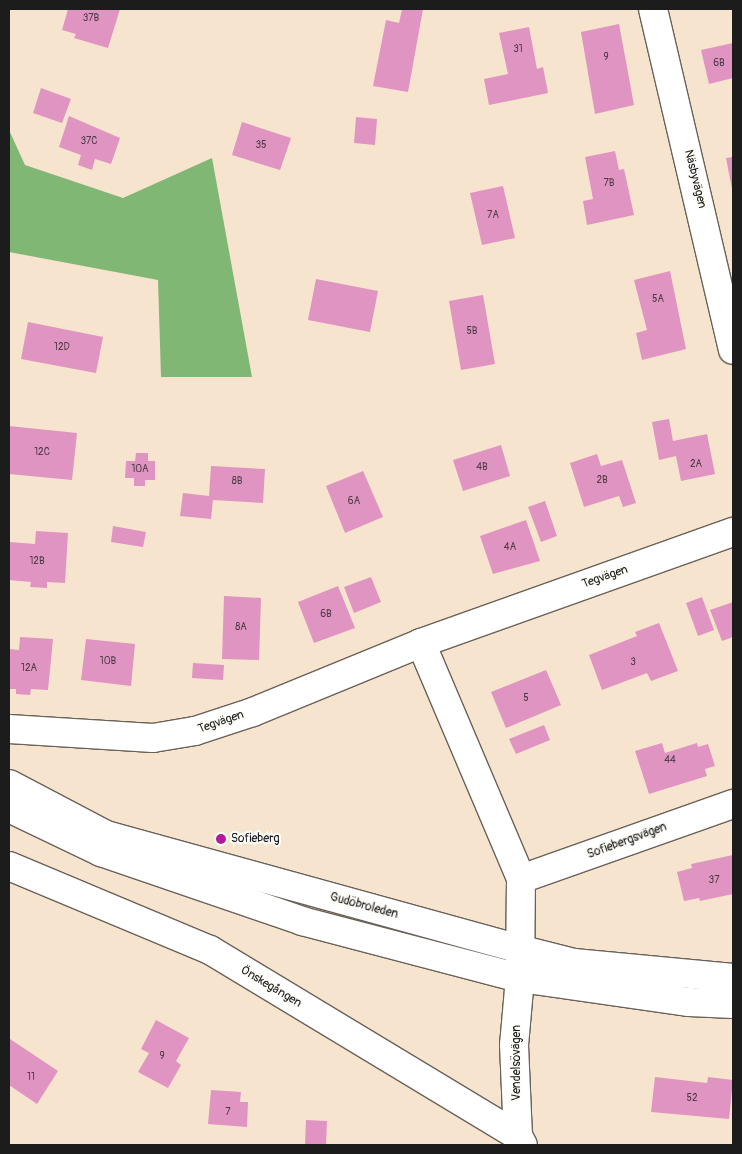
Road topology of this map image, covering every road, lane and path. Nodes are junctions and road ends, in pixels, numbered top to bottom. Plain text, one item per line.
1 (653, 9) edge
2 (733, 350) edge
3 (733, 532) edge
4 (420, 642) junction
5 (9, 729) edge
6 (9, 784) edge
7 (733, 804) edge
8 (9, 808) edge
9 (9, 866) edge
10 (521, 879) junction
11 (519, 949) junction
12 (520, 978) junction
13 (733, 978) edge
14 (733, 1004) edge
15 (520, 1141) edge

1 - 2 street, Näsbyvägen
3 - 4 street, Tegvägen
4 - 5 street, Tegvägen
4 - 10 street
6 - 11 street, Gudöbroleden
7 - 10 street, Sofiebergsvägen
8 - 12 street
9 - 15 street, Önskegången
10 - 11 street
11 - 12 street, Vendelsövägen
11 - 13 street, Gudöbroleden
12 - 14 street
12 - 15 street, Vendelsövägen

